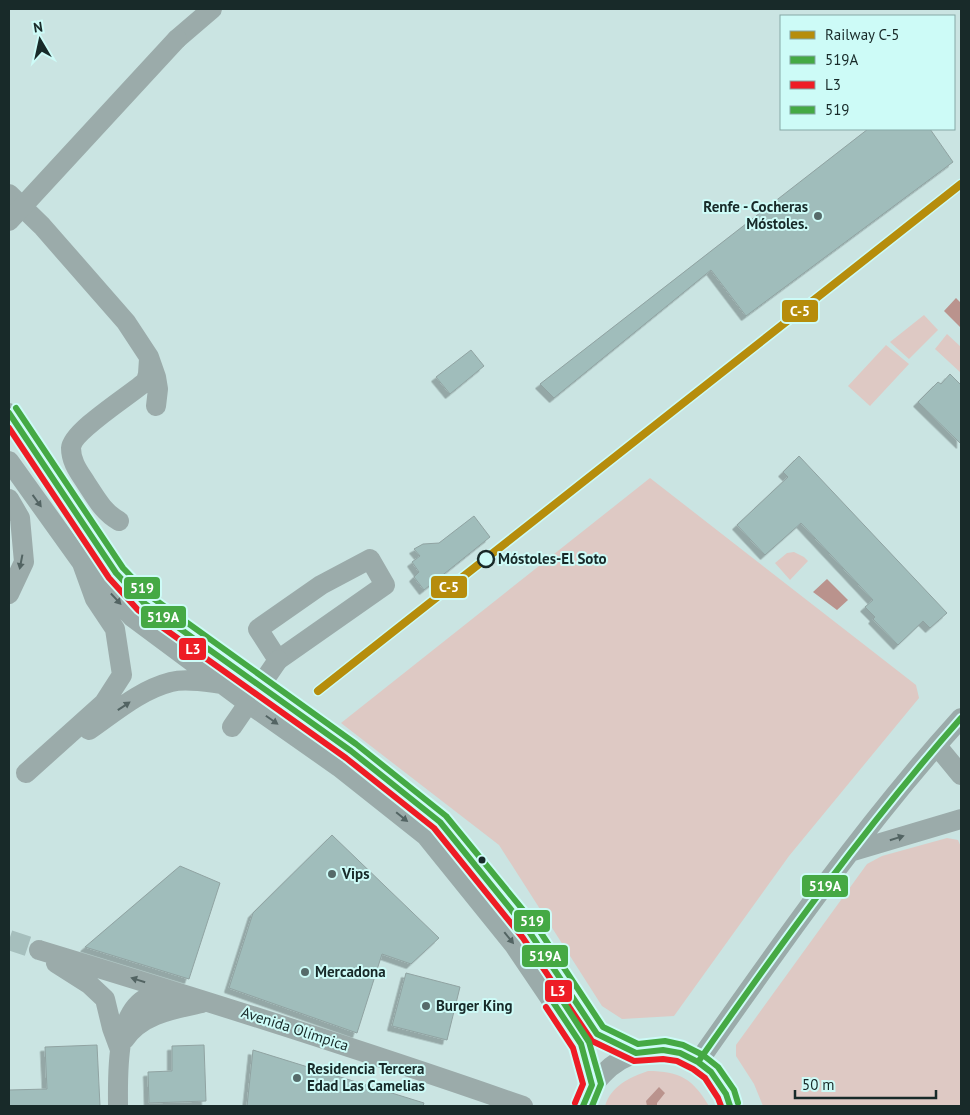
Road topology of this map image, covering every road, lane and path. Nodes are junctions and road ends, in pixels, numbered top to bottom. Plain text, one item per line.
1 (212, 9) edge
2 (9, 194) edge
3 (9, 221) edge
4 (149, 357) junction
5 (156, 406) dead end
6 (9, 413) edge
7 (9, 461) edge
8 (9, 499) edge
9 (119, 521) dead end
10 (82, 563) junction
11 (9, 594) edge
12 (278, 660) junction
13 (222, 684) junction
14 (961, 718) edge
15 (232, 726) dead end
16 (937, 746) junction
17 (961, 775) edge
18 (961, 819) edge
19 (850, 852) junction
20 (184, 994) junction
21 (104, 999) junction
22 (208, 1002) junction
23 (132, 1010) junction
24 (156, 1015) junction
25 (119, 1047) junction
26 (636, 1053) junction
27 (698, 1062) junction
28 (592, 1085) junction
29 (118, 1106) edge
30 (523, 1106) edge
31 (583, 1106) edge
32 (730, 1106) edge

1 - 3 street, bridge
2 - 4 street
4 - 5 street
4 - 9 street
6 - 26 street
7 -> 10 street
8 -> 11 street
10 -> 13 street
10 -> 13 street
12 - 12 street
12 - 15 street, bridge
13 -> 28 street
14 - 16 street
16 - 17 street
16 - 19 street
19 -> 18 street
19 - 27 street
20 -> 21 street, Avenida Olímpica
20 - 22 street, Avenida Olímpica
20 - 23 street
21 - 23 street
21 - 25 street
22 - 24 street
22 - 30 street, Avenida Olímpica
23 - 24 street
23 - 25 street
24 - 25 street
25 - 29 street
26 - 27 street
26 - 28 street
27 - 32 street
28 - 31 street

